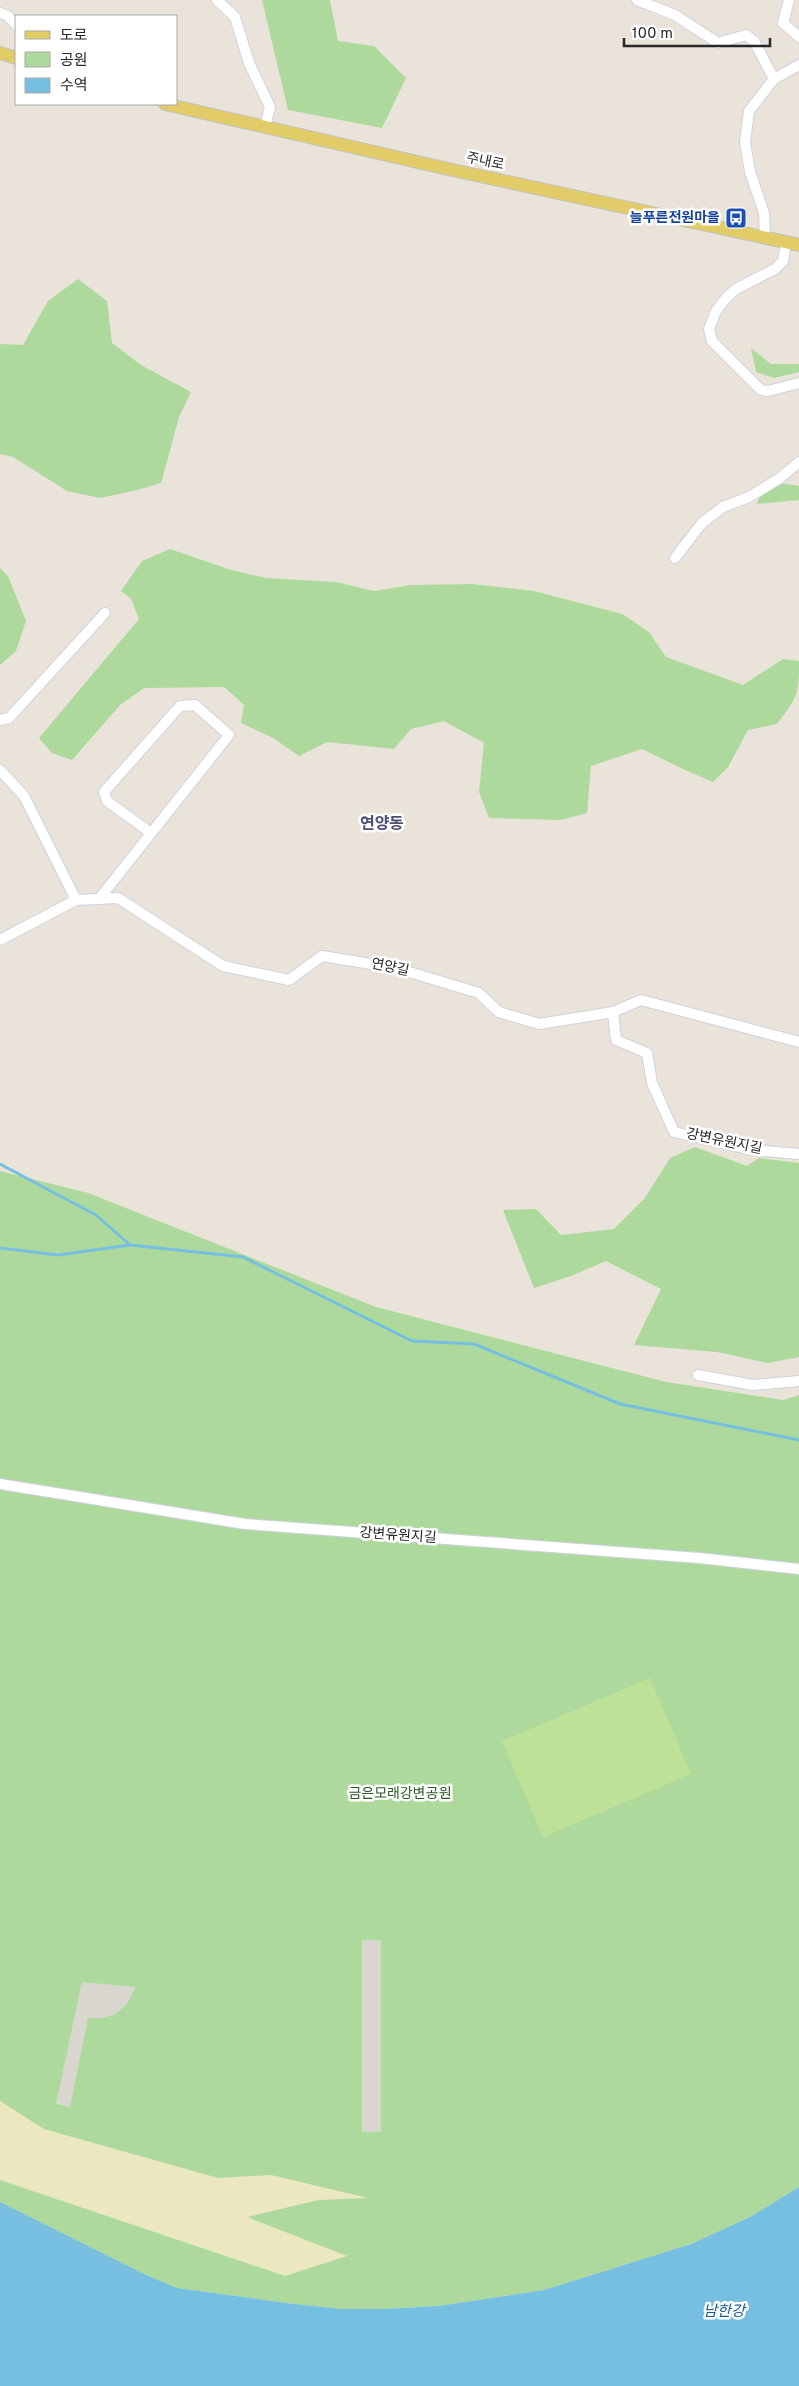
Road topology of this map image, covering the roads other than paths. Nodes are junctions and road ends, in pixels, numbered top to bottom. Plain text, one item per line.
1 (217, 0) edge
2 (637, 0) edge
3 (789, 0) edge
4 (0, 13) edge
5 (15, 24) edge
6 (799, 37) edge
7 (0, 53) edge
8 (15, 58) edge
9 (799, 65) edge
10 (774, 79) junction
11 (169, 105) edge
12 (264, 127) junction
13 (765, 238) junction
14 (786, 243) junction
15 (799, 245) edge
16 (799, 383) edge
17 (799, 462) edge
18 (675, 558) dead end
19 (105, 613) dead end
20 (0, 720) edge
21 (0, 770) edge
22 (152, 833) junction
23 (99, 899) junction
24 (76, 900) junction
25 (0, 940) edge
26 (613, 1012) junction
27 (799, 1042) edge
28 (799, 1154) edge
29 (698, 1375) dead end
30 (799, 1381) edge
31 (0, 1484) edge
32 (799, 1568) edge

1 - 12 street
2 - 10 street
3 - 6 street
4 - 5 street
7 - 8 main road
9 - 10 street
10 - 13 street
11 - 12 main road, 주내로
12 - 13 main road, 주내로
13 - 14 main road, 주내로
14 - 15 main road, 주내로
14 - 16 street
17 - 18 street
19 - 20 street
21 - 24 street
22 - 22 street
22 - 23 street
23 - 24 street, 연양길
23 - 26 street, 연양길
24 - 25 street, 연양길
26 - 27 street, 연양길
26 - 28 street, 강변유원지길
29 - 30 street
31 - 32 street, 강변유원지길

